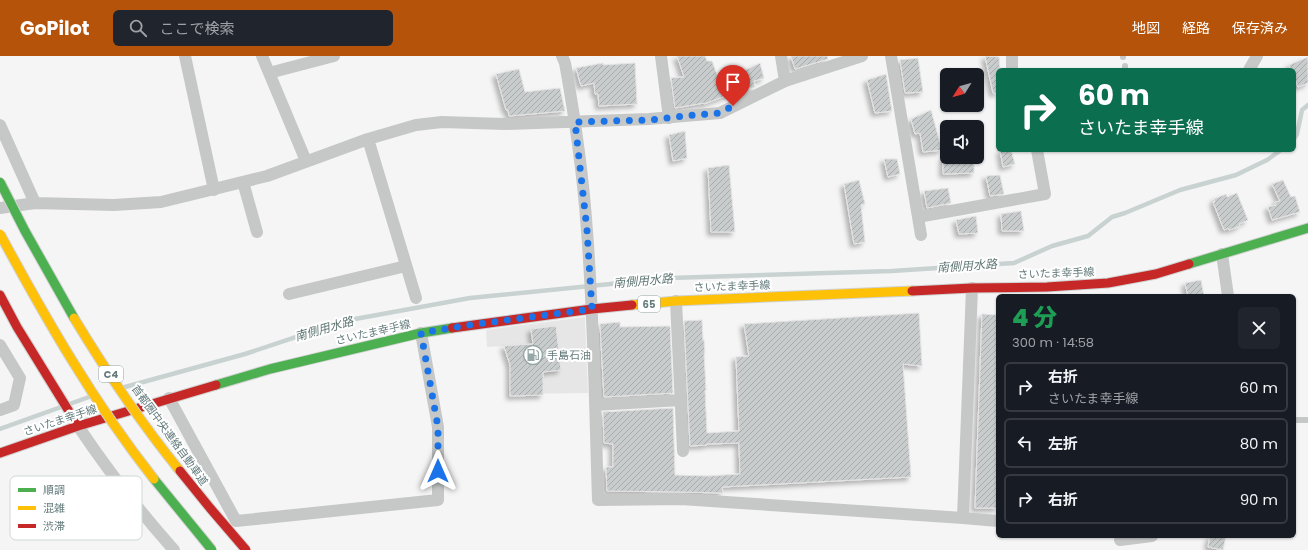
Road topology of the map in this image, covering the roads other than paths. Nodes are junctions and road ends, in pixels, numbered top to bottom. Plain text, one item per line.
1 (185, 56) edge
2 (262, 56) edge
3 (334, 56) edge
4 (562, 56) edge
5 (661, 56) edge
6 (781, 56) edge
7 (862, 56) edge
8 (891, 56) edge
9 (1012, 56) edge
10 (1257, 56) edge
11 (1012, 68) edge
12 (1250, 68) edge
13 (269, 73) junction
14 (785, 81) junction
15 (669, 118) junction
16 (575, 122) junction
17 (0, 125) edge
18 (368, 140) junction
19 (1038, 152) edge
20 (306, 161) junction
21 (0, 182) edge
22 (243, 182) junction
23 (214, 190) junction
24 (35, 203) junction
25 (0, 208) edge
26 (918, 217) junction
27 (1308, 228) edge
28 (257, 232) dead end
29 (0, 234) edge
30 (921, 235) dead end
31 (1222, 254) junction
32 (406, 266) junction
33 (972, 288) junction
34 (1047, 291) edge
35 (289, 294) dead end
36 (1228, 294) edge
37 (0, 295) edge
38 (416, 298) dead end
39 (676, 301) junction
40 (592, 309) junction
41 (421, 333) junction
42 (0, 345) edge
43 (169, 398) junction
44 (681, 400) junction
45 (595, 405) junction
46 (0, 410) edge
47 (1296, 420) edge
48 (1308, 420) edge
49 (78, 426) junction
50 (683, 450) dead end
51 (0, 453) edge
52 (114, 476) edge
53 (142, 511) edge
54 (963, 518) junction
55 (996, 521) edge
56 (1141, 538) edge
57 (1120, 542) edge
58 (174, 550) edge
59 (212, 550) edge
60 (246, 550) edge

1 - 23 street
2 - 13 street
3 - 13 street
4 - 16 street
5 - 15 street
6 - 14 street
7 - 14 street
8 - 26 street
9 - 11 street
10 - 12 street
13 - 20 street
14 - 15 street
15 - 16 street
16 - 18 street
16 - 40 street
17 - 24 street
18 - 20 street
18 - 32 street
19 - 26 street
20 - 22 street
21 - 60 main road, 首都圏中央連絡自動車道 / C4, bridge
22 - 23 street
22 - 28 street
23 - 24 street
24 - 25 street
26 - 30 street
27 - 31 main road, さいたま幸手線 / 65
29 - 59 main road, C4, bridge
31 - 34 main road, さいたま幸手線 / 65
31 - 36 street
32 - 35 street
32 - 38 street
33 - 34 main road, さいたま幸手線 / 65
33 - 39 main road, さいたま幸手線 / 65
33 - 54 street
37 - 49 main road
39 - 40 main road, さいたま幸手線 / 65
39 - 44 street
40 - 41 main road, さいたま幸手線 / 65
40 - 45 street
41 - 43 main road, さいたま幸手線 / 65
41 - 43 street
42 - 46 street
43 - 49 main road, さいたま幸手線 / 65
44 - 45 street
44 - 50 street
45 - 54 street
47 - 48 lane
49 - 51 main road, さいたま幸手線 / 65
49 - 52 street
53 - 58 street
54 - 55 street
56 - 57 street

